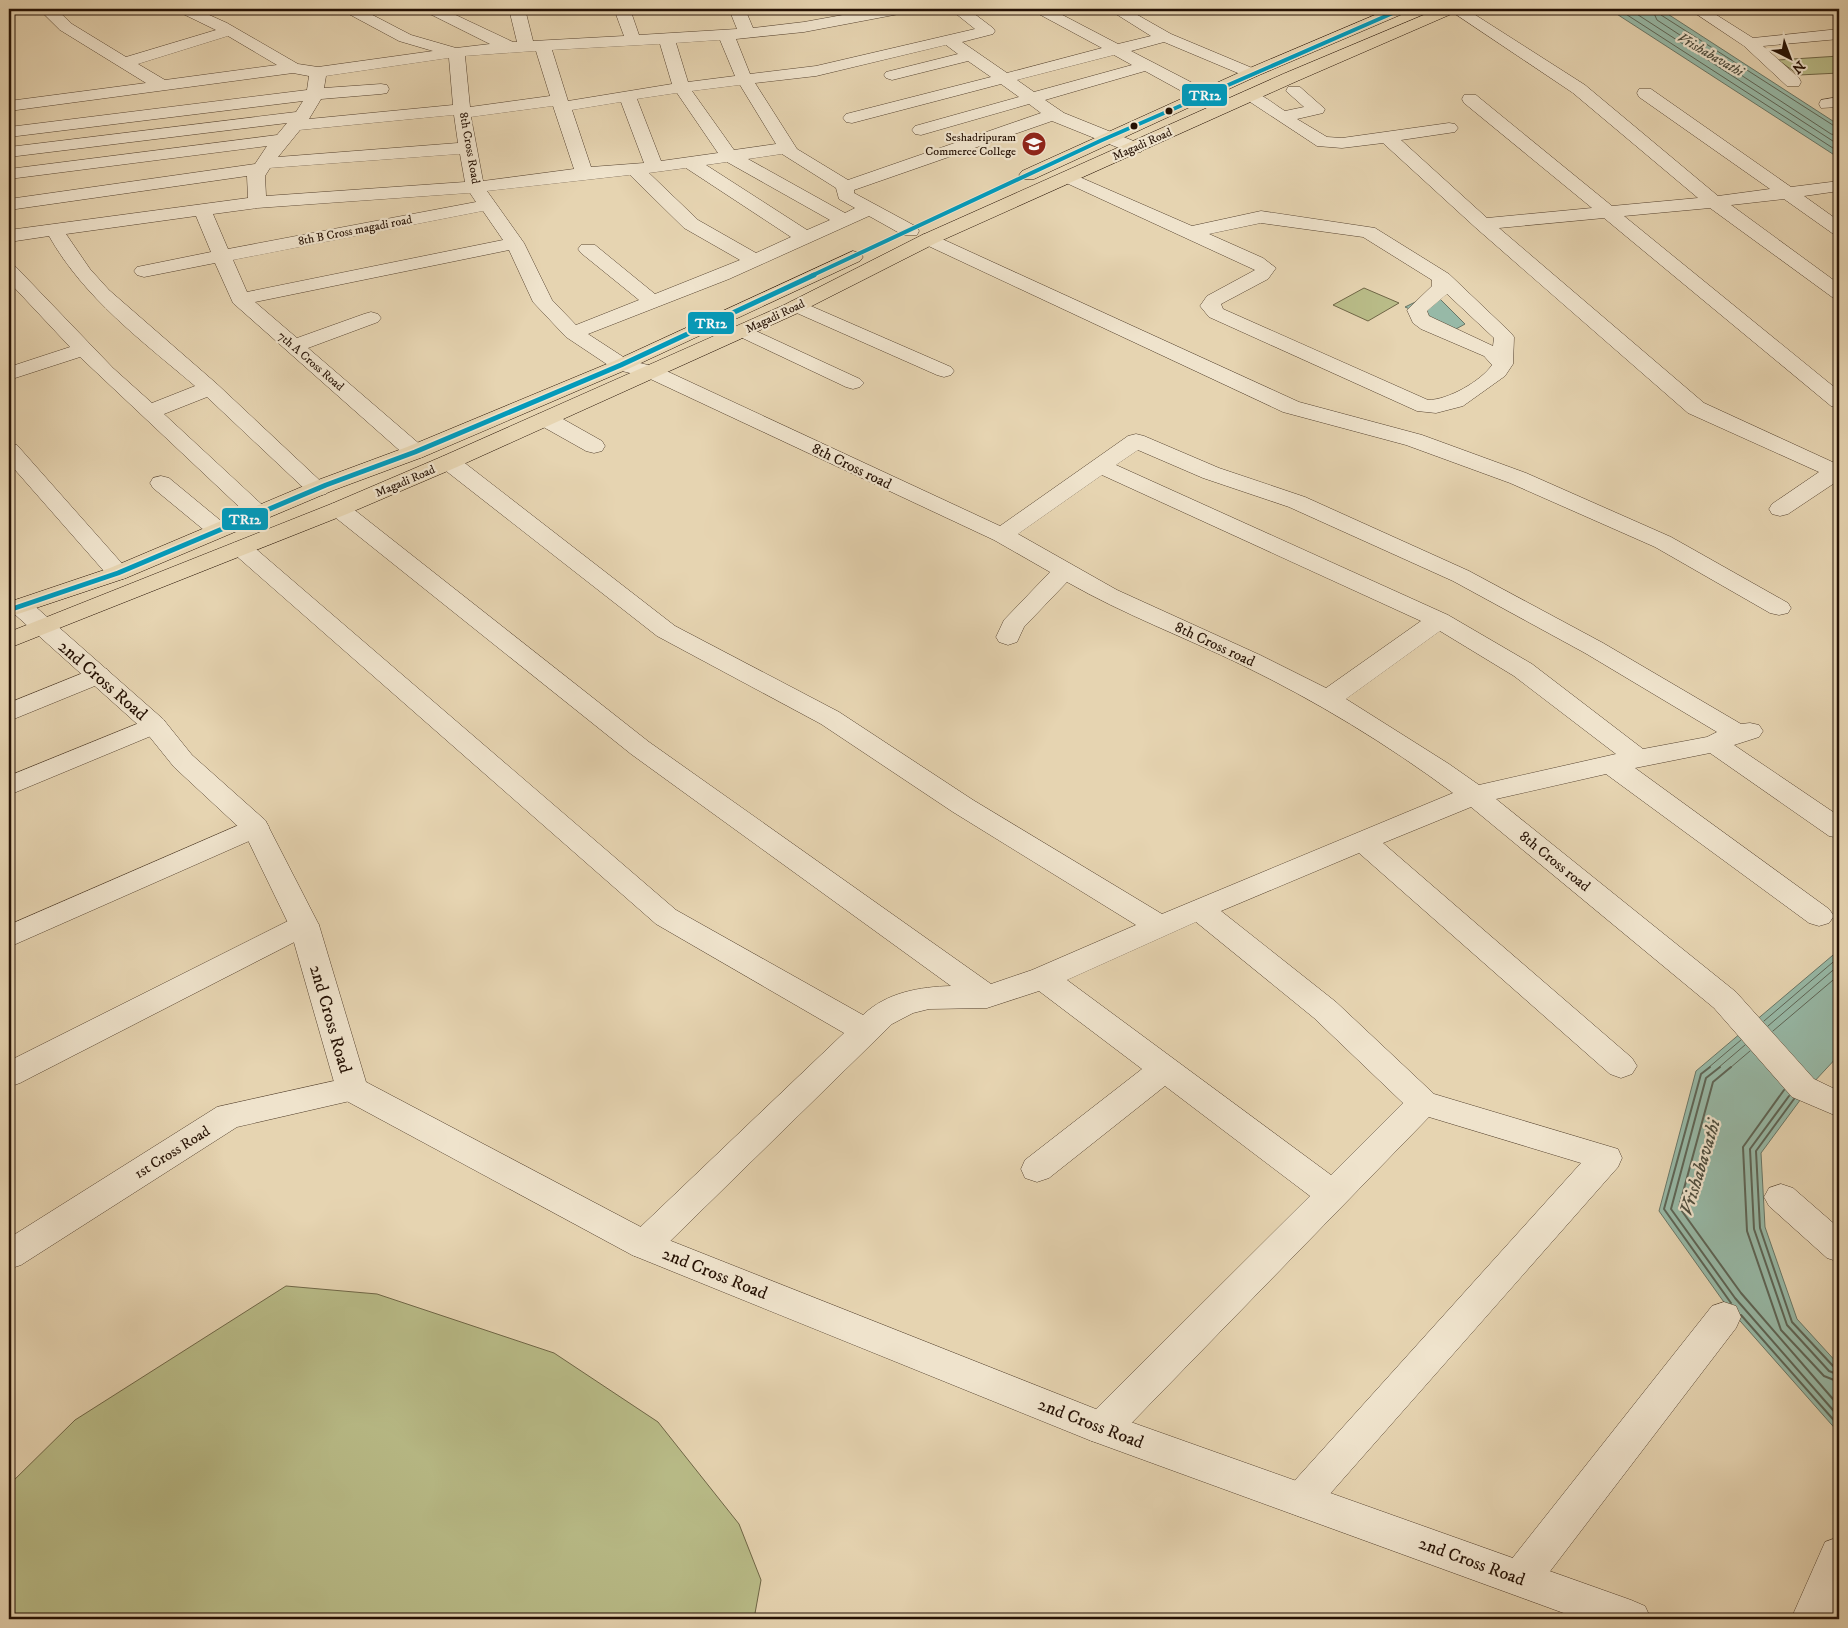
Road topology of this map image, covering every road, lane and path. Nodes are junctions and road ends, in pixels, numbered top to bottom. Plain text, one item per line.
1 (47, 9) edge
2 (184, 9) edge
3 (350, 9) edge
4 (431, 9) edge
5 (517, 9) edge
6 (622, 9) edge
7 (737, 9) edge
8 (899, 9) edge
9 (958, 9) edge
10 (1040, 9) edge
11 (1116, 9) edge
12 (1402, 9) edge
13 (1451, 9) edge
14 (1456, 9) edge
15 (1697, 9) edge
16 (229, 31) junction
17 (747, 33) junction
18 (1839, 34) edge
19 (726, 35) junction
20 (1165, 37) junction
21 (667, 40) junction
22 (949, 40) junction
23 (634, 42) junction
24 (1750, 43) junction
25 (526, 46) junction
26 (1115, 50) junction
27 (457, 53) junction
28 (971, 55) junction
29 (123, 63) junction
30 (1145, 66) junction
31 (293, 68) junction
32 (318, 72) junction
33 (1251, 73) junction
34 (892, 75) dead end
35 (744, 79) junction
36 (1004, 80) junction
37 (1793, 82) dead end
38 (161, 85) junction
39 (681, 87) junction
40 (381, 89) dead end
41 (1294, 91) dead end
42 (1645, 93) dead end
43 (315, 94) junction
44 (1202, 95) junction
45 (626, 96) junction
46 (1250, 96) junction
47 (1031, 99) junction
48 (1470, 99) dead end
49 (561, 104) junction
50 (9, 106) edge
51 (463, 111) junction
52 (1054, 114) junction
53 (1282, 117) junction
54 (852, 118) dead end
55 (299, 120) junction
56 (1449, 128) dead end
57 (921, 130) dead end
58 (9, 132) edge
59 (1387, 137) junction
60 (1107, 138) junction
61 (283, 139) junction
62 (468, 148) junction
63 (788, 148) junction
64 (1135, 148) junction
65 (9, 152) edge
66 (729, 156) junction
67 (689, 162) junction
68 (263, 166) junction
69 (656, 166) junction
70 (634, 169) junction
71 (584, 173) junction
72 (9, 174) edge
73 (1068, 177) junction
74 (475, 186) junction
75 (1839, 186) edge
76 (845, 187) junction
77 (1790, 193) junction
78 (257, 202) junction
79 (1714, 202) junction
80 (9, 204) edge
81 (488, 205) junction
82 (202, 209) junction
83 (869, 209) junction
84 (1604, 211) junction
85 (844, 220) junction
86 (1483, 224) junction
87 (54, 229) junction
88 (1839, 229) edge
89 (1190, 232) junction
90 (919, 235) junction
91 (9, 236) edge
92 (806, 238) junction
93 (515, 243) junction
94 (588, 249) dead end
95 (222, 257) junction
96 (755, 260) junction
97 (9, 271) edge
98 (144, 271) dead end
99 (1442, 278) junction
100 (1839, 293) edge
101 (240, 299) junction
102 (652, 302) junction
103 (797, 306) junction
104 (371, 318) dead end
105 (743, 331) junction
106 (573, 333) junction
107 (294, 346) junction
108 (84, 349) junction
109 (1503, 364) junction
110 (621, 365) junction
111 (944, 371) dead end
112 (653, 372) junction
113 (9, 374) edge
114 (853, 382) dead end
115 (210, 388) junction
116 (1839, 401) edge
117 (149, 412) junction
118 (546, 419) junction
119 (594, 446) dead end
120 (9, 450) edge
121 (415, 452) junction
122 (449, 462) junction
123 (1100, 466) junction
124 (1837, 472) edge
125 (161, 482) dead end
126 (318, 489) junction
127 (340, 509) junction
128 (1780, 509) dead end
129 (259, 513) junction
130 (218, 530) junction
131 (1002, 534) junction
132 (241, 548) junction
133 (1064, 571) junction
134 (118, 573) junction
135 (14, 608) edge
136 (1779, 608) dead end
137 (1439, 620) junction
138 (43, 628) junction
139 (1008, 637) dead end
140 (9, 641) edge
141 (98, 675) junction
142 (1328, 699) junction
143 (9, 713) edge
144 (154, 725) junction
145 (1733, 736) junction
146 (1639, 759) junction
147 (1611, 764) junction
148 (9, 786) edge
149 (1474, 795) junction
150 (255, 827) junction
151 (1839, 829) edge
152 (1363, 841) junction
153 (1199, 909) junction
154 (1819, 916) dead end
155 (304, 925) junction
156 (1161, 927) junction
157 (9, 937) edge
158 (1043, 978) junction
159 (987, 997) junction
160 (865, 1030) junction
161 (1621, 1066) dead end
162 (1164, 1068) junction
163 (9, 1074) edge
164 (352, 1089) junction
165 (1423, 1103) junction
166 (1839, 1105) edge
167 (1037, 1170) dead end
168 (1333, 1195) junction
169 (1781, 1197) dead end
170 (644, 1245) junction
171 (1839, 1248) edge
172 (9, 1255) edge
173 (1724, 1317) dead end
174 (1102, 1428) junction
175 (1301, 1500) junction
176 (1839, 1555) edge
177 (1521, 1578) junction
178 (1631, 1619) edge
179 (1811, 1619) edge

1 - 29 street
2 - 16 street
3 - 27 street
4 - 25 street
5 - 25 street
6 - 23 street
7 - 17 street
8 - 17 street
9 - 22 street
10 - 26 street
11 - 20 street
12 - 33 main road, Magadi Road
13 - 46 main road, Magadi Road
14 - 79 street
15 - 24 street
16 - 29 street
16 - 31 street
17 - 19 street
18 - 24 street
19 - 21 street
19 - 35 street
20 - 26 street
20 - 33 street
21 - 23 street
21 - 39 street
22 - 28 street
22 - 35 street
23 - 25 street
24 - 37 street
25 - 27 street
25 - 49 street
26 - 30 street
26 - 36 street
27 - 32 street
27 - 51 street, 8th Cross Road
28 - 34 street
28 - 36 street
29 - 38 street
30 - 44 street
30 - 47 street
31 - 32 street
31 - 38 street
32 - 43 street
33 - 44 main road, Magadi Road
35 - 39 street
35 - 63 street
36 - 47 street
36 - 54 street
38 - 50 street
39 - 45 street
39 - 66 street
40 - 43 street
41 - 53 street
42 - 77 street
43 - 55 street
43 - 58 street
44 - 60 main road, Magadi Road
45 - 49 street
45 - 69 street
46 - 53 street
46 - 64 main road, Magadi Road
47 - 52 street
47 - 57 street
48 - 84 street
49 - 51 street
49 - 71 street
51 - 55 street
51 - 62 street, 8th Cross Road
52 - 60 street
52 - 76 street
53 - 59 street
55 - 61 street
55 - 65 street
56 - 59 street
59 - 86 street
60 - 64 street
60 - 90 main road, Magadi Road
61 - 68 street
61 - 72 street
62 - 68 street
62 - 74 street, 8th Cross Road
63 - 66 street
63 - 76 street
64 - 73 main road, Magadi Road
66 - 67 street
66 - 85 street
67 - 69 street
67 - 92 street
68 - 78 street
68 - 80 street
69 - 70 street
70 - 71 street
70 - 96 street
71 - 74 street
73 - 89 street
73 - 90 main road, Magadi Road
74 - 78 street
74 - 81 street, 8th Cross Road
75 - 77 street
76 - 83 street
77 - 79 street
77 - 88 street
78 - 82 street
79 - 84 street
79 - 100 street
81 - 93 street, 8th Cross Road
81 - 95 street, 8th B Cross magadi road
82 - 87 street
82 - 95 street, 7th A Cross Road
83 - 85 street
83 - 90 street
84 - 86 street
84 - 116 street
85 - 92 street
86 - 124 street
87 - 91 street
87 - 115 street
89 - 99 street
89 - 109 street
90 - 103 main road, Magadi Road
90 - 110 main road, Magadi Road
90 - 136 street
92 - 96 street
93 - 101 street
93 - 106 street, 8th Cross Road
94 - 102 street
95 - 98 street, 8th B Cross magadi road
95 - 101 street, 7th A Cross Road
96 - 102 street
97 - 108 street
99 - 109 street
99 - 109 street
101 - 107 street, 7th A Cross Road
102 - 106 street
103 - 105 main road, Magadi Road
103 - 111 street
104 - 107 street
105 - 112 main road, Magadi Road
105 - 114 street
106 - 110 street, 8th Cross Road
107 - 121 street, 7th A Cross Road
108 - 113 street
108 - 117 street
110 - 112 street, 8th Cross road
110 - 121 main road, Magadi Road
112 - 118 main road, Magadi Road
112 - 131 street, 8th Cross road
115 - 117 street
115 - 126 street
117 - 129 street
118 - 119 street
118 - 122 main road, Magadi Road
120 - 134 street
121 - 126 main road, Magadi Road
122 - 127 main road, Magadi Road
122 - 156 street
123 - 131 street
123 - 137 street
123 - 145 street
124 - 128 street
125 - 130 street
126 - 129 main road, Magadi Road
127 - 132 main road, Magadi Road
127 - 159 street
129 - 130 main road, Magadi Road
130 - 134 main road, Magadi Road
131 - 133 street, 8th Cross road
132 - 138 main road, Magadi Road
132 - 160 street
133 - 139 street
133 - 142 street, 8th Cross road
134 - 135 main road, Magadi Road
135 - 138 street, 2nd Cross Road
137 - 142 street
137 - 146 street
138 - 140 main road, Magadi Road
138 - 141 street, 2nd Cross Road
141 - 143 street
141 - 144 street, 2nd Cross Road
142 - 149 street, 8th Cross road
144 - 148 street
144 - 150 street, 2nd Cross Road
145 - 146 street
145 - 151 street
146 - 147 street
147 - 149 street
147 - 154 street
149 - 152 street
149 - 166 street, 8th Cross road
150 - 155 street, 2nd Cross Road
150 - 157 street
152 - 153 street
152 - 161 street
153 - 156 street
153 - 165 street
155 - 163 street
155 - 164 street, 2nd Cross Road
156 - 158 street
158 - 159 street
158 - 162 street
159 - 160 street
160 - 170 street
162 - 167 street
162 - 168 street
164 - 170 street, 2nd Cross Road
164 - 172 street, 1st Cross Road
165 - 168 street
165 - 175 street
168 - 174 street
169 - 171 street
170 - 174 street, 2nd Cross Road
173 - 177 street
174 - 175 street, 2nd Cross Road
175 - 177 street, 2nd Cross Road
176 - 179 street
177 - 178 street, 2nd Cross Road

